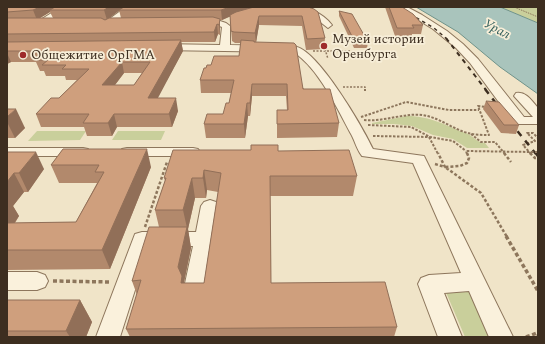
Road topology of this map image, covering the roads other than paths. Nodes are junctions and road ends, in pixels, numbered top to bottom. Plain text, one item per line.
1 (66, 7) edge
2 (131, 7) edge
3 (295, 7) edge
4 (401, 7) edge
5 (233, 18) edge
6 (53, 24) edge
7 (191, 24) edge
8 (219, 24) junction
9 (122, 25) edge
10 (328, 25) dead end
11 (150, 47) edge
12 (225, 47) junction
13 (520, 96) dead end
14 (534, 125) edge
15 (7, 152) edge
16 (100, 152) edge
17 (116, 152) edge
18 (209, 152) edge
19 (348, 152) edge
20 (367, 153) junction
21 (210, 206) dead end
22 (204, 239) junction
23 (7, 281) edge
24 (37, 281) road end
25 (475, 282) junction
26 (195, 288) edge
27 (108, 337) edge
28 (450, 337) edge
29 (501, 337) edge

1 - 6 street
2 - 9 street
3 - 10 street
4 - 14 street
5 - 8 street
7 - 8 street
8 - 12 street
11 - 12 street
12 - 20 street
13 - 14 street
15 - 16 street
17 - 18 street
19 - 20 street
20 - 25 street
21 - 22 street
22 - 26 street
22 - 27 street
23 - 24 street
25 - 28 street
25 - 29 street

